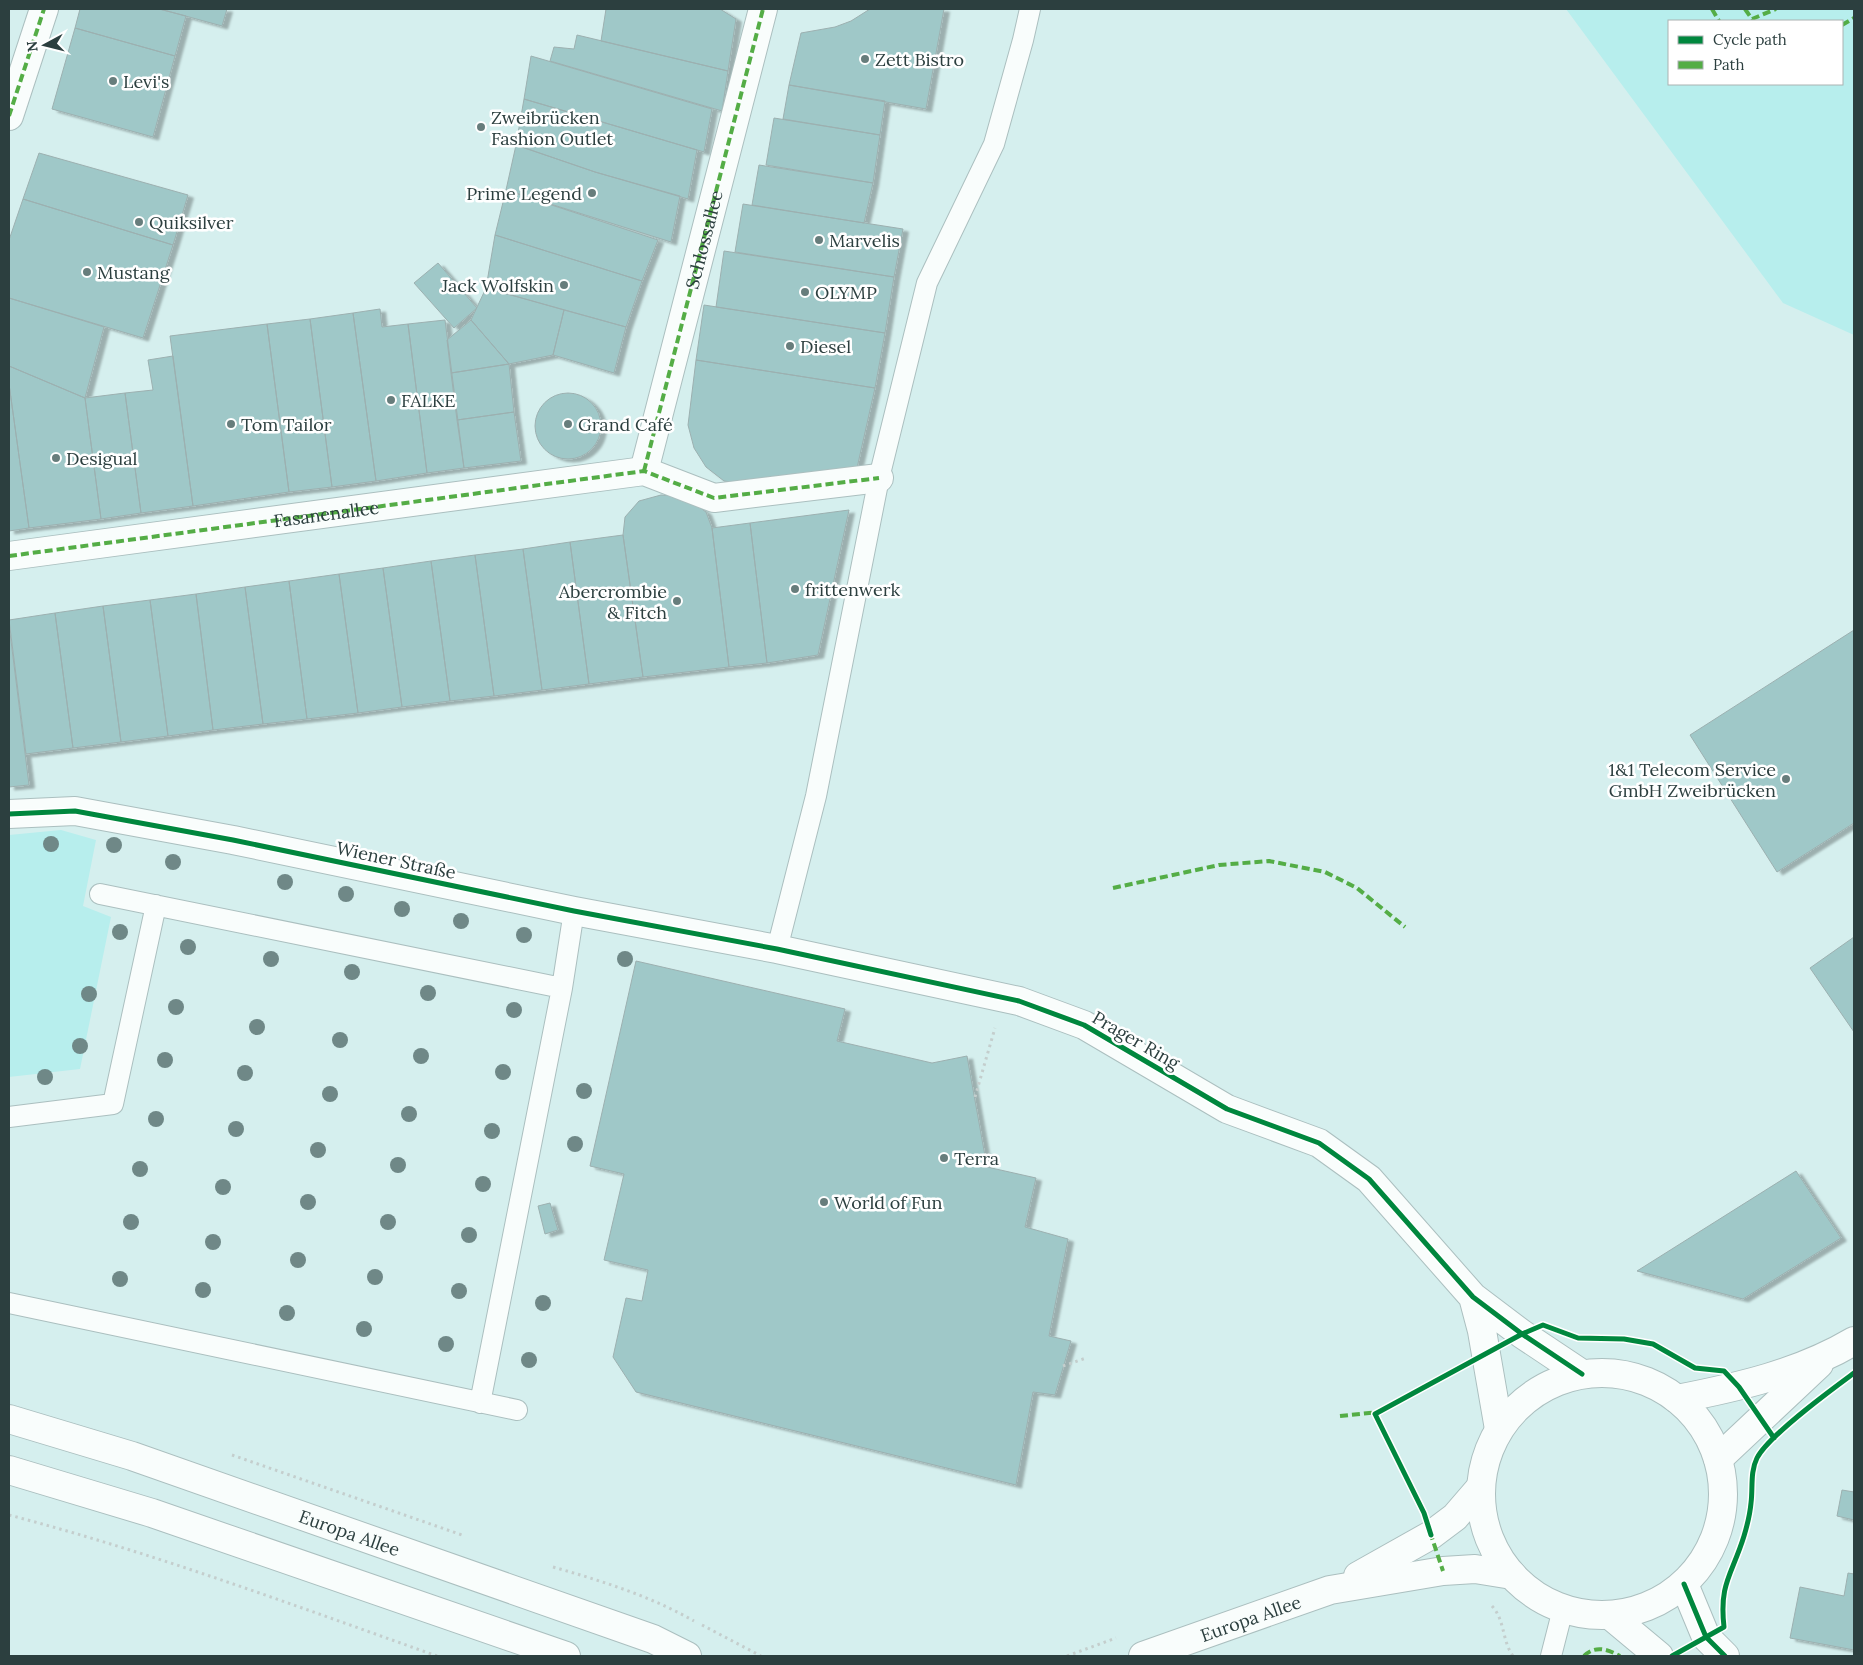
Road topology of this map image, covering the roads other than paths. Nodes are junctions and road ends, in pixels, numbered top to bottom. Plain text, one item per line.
1 (44, 9) edge
2 (763, 9) edge
3 (1030, 9) edge
4 (9, 116) edge
5 (644, 471) junction
6 (879, 478) junction
7 (9, 556) edge
8 (9, 814) edge
9 (100, 894) dead end
10 (156, 906) junction
11 (574, 911) junction
12 (777, 949) junction
13 (562, 988) junction
14 (9, 1117) edge
15 (1473, 1297) junction
16 (9, 1303) edge
17 (1854, 1341) edge
18 (1826, 1358) junction
19 (1582, 1374) junction
20 (1677, 1399) junction
21 (480, 1403) junction
22 (517, 1410) dead end
23 (11, 1419) edge
24 (1499, 1429) junction
25 (1718, 1459) junction
26 (9, 1470) edge
27 (1480, 1488) junction
28 (1512, 1575) junction
29 (1684, 1584) junction
30 (1330, 1590) junction
31 (1563, 1609) junction
32 (1611, 1616) junction
33 (566, 1656) edge
34 (687, 1656) edge
35 (1143, 1656) edge
36 (1551, 1656) edge
37 (1659, 1656) edge
38 (1725, 1656) edge

1 - 4 street
2 - 5 street, Schlossallee
3 - 6 lane
5 - 6 street
5 - 7 street, Fasanenallee
6 - 12 lane
8 - 11 street, Wiener Straße
9 - 10 lane
10 - 13 lane
10 - 14 lane
11 - 12 street, Wiener Straße
11 - 13 lane
12 - 15 street, Prager Ring
13 - 21 lane
15 - 19 street
15 - 24 street
16 - 21 lane
17 - 18 street
18 - 20 street
18 - 25 street
19 - 20 street
19 - 24 street
20 - 25 street
21 - 22 lane
23 - 34 street, Europa Allee
24 - 27 street
25 - 29 street
26 - 33 street
27 - 28 street
27 - 30 street, Europa Allee
28 - 30 street, Europa Allee
28 - 31 street
29 - 32 street
29 - 38 street
30 - 35 street, Europa Allee
31 - 32 street
31 - 36 lane
32 - 37 street

